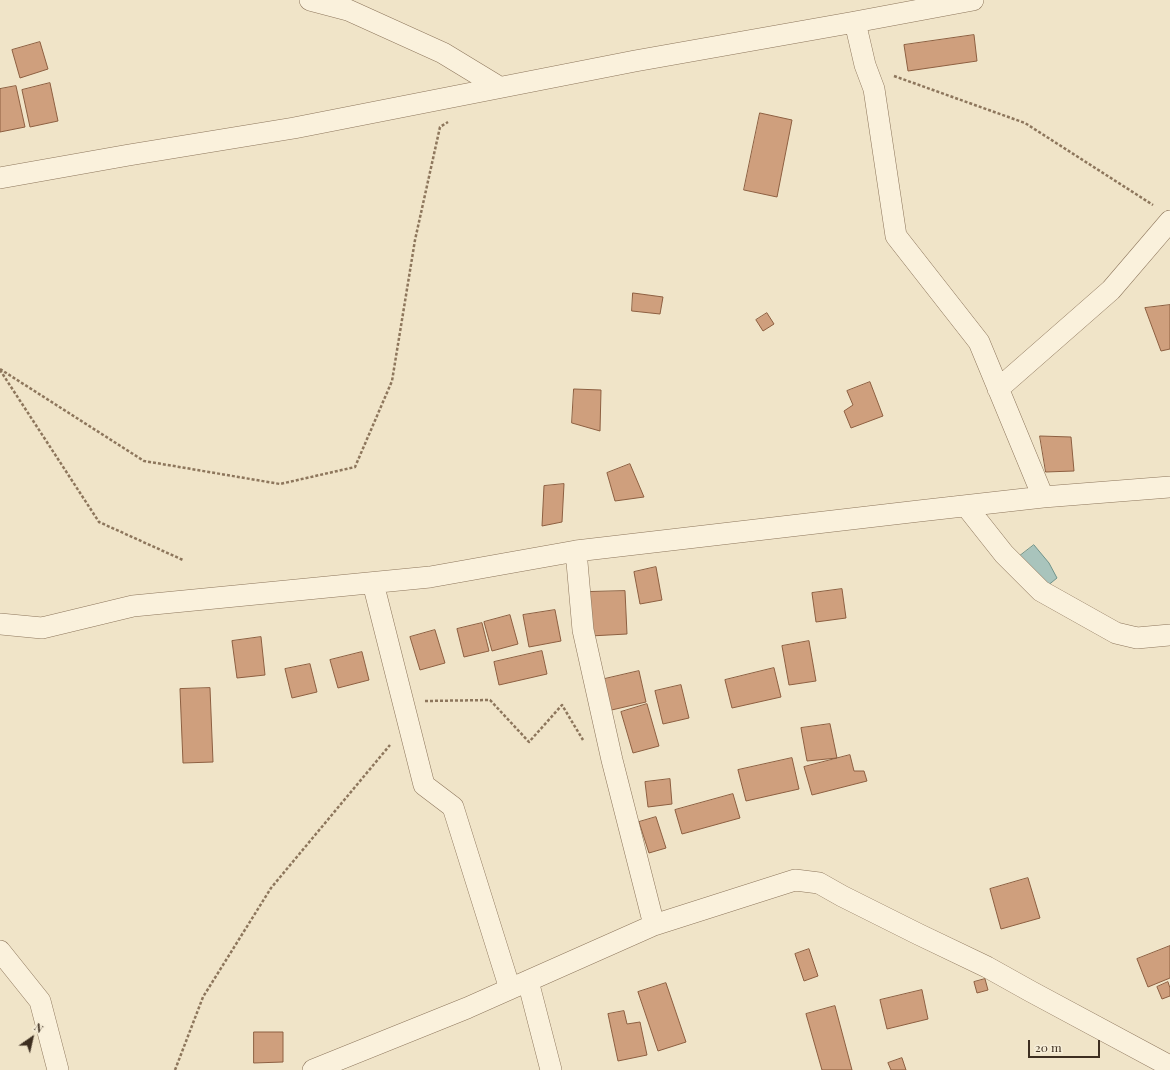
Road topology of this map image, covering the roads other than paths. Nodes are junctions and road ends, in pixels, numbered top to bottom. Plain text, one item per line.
1 (310, 0) edge
2 (973, 0) edge
3 (855, 22) junction
4 (500, 87) junction
5 (2, 172) edge
6 (1163, 214) edge
7 (998, 389) junction
8 (1170, 487) edge
9 (1043, 498) junction
10 (966, 506) junction
11 (576, 551) junction
12 (373, 583) junction
13 (0, 624) edge
14 (1170, 635) edge
15 (654, 925) junction
16 (3, 959) edge
17 (519, 985) junction
18 (1161, 1065) edge
19 (58, 1070) edge
20 (313, 1070) edge
21 (551, 1070) edge

1 - 4 street
2 - 3 street
3 - 4 street
3 - 7 street
4 - 5 street
6 - 7 street
7 - 9 street
8 - 9 street
9 - 10 street
10 - 11 street
10 - 14 street
11 - 12 street
11 - 15 street
12 - 13 street
12 - 17 street
15 - 17 street
15 - 18 street
16 - 19 street
17 - 20 street
17 - 21 street

